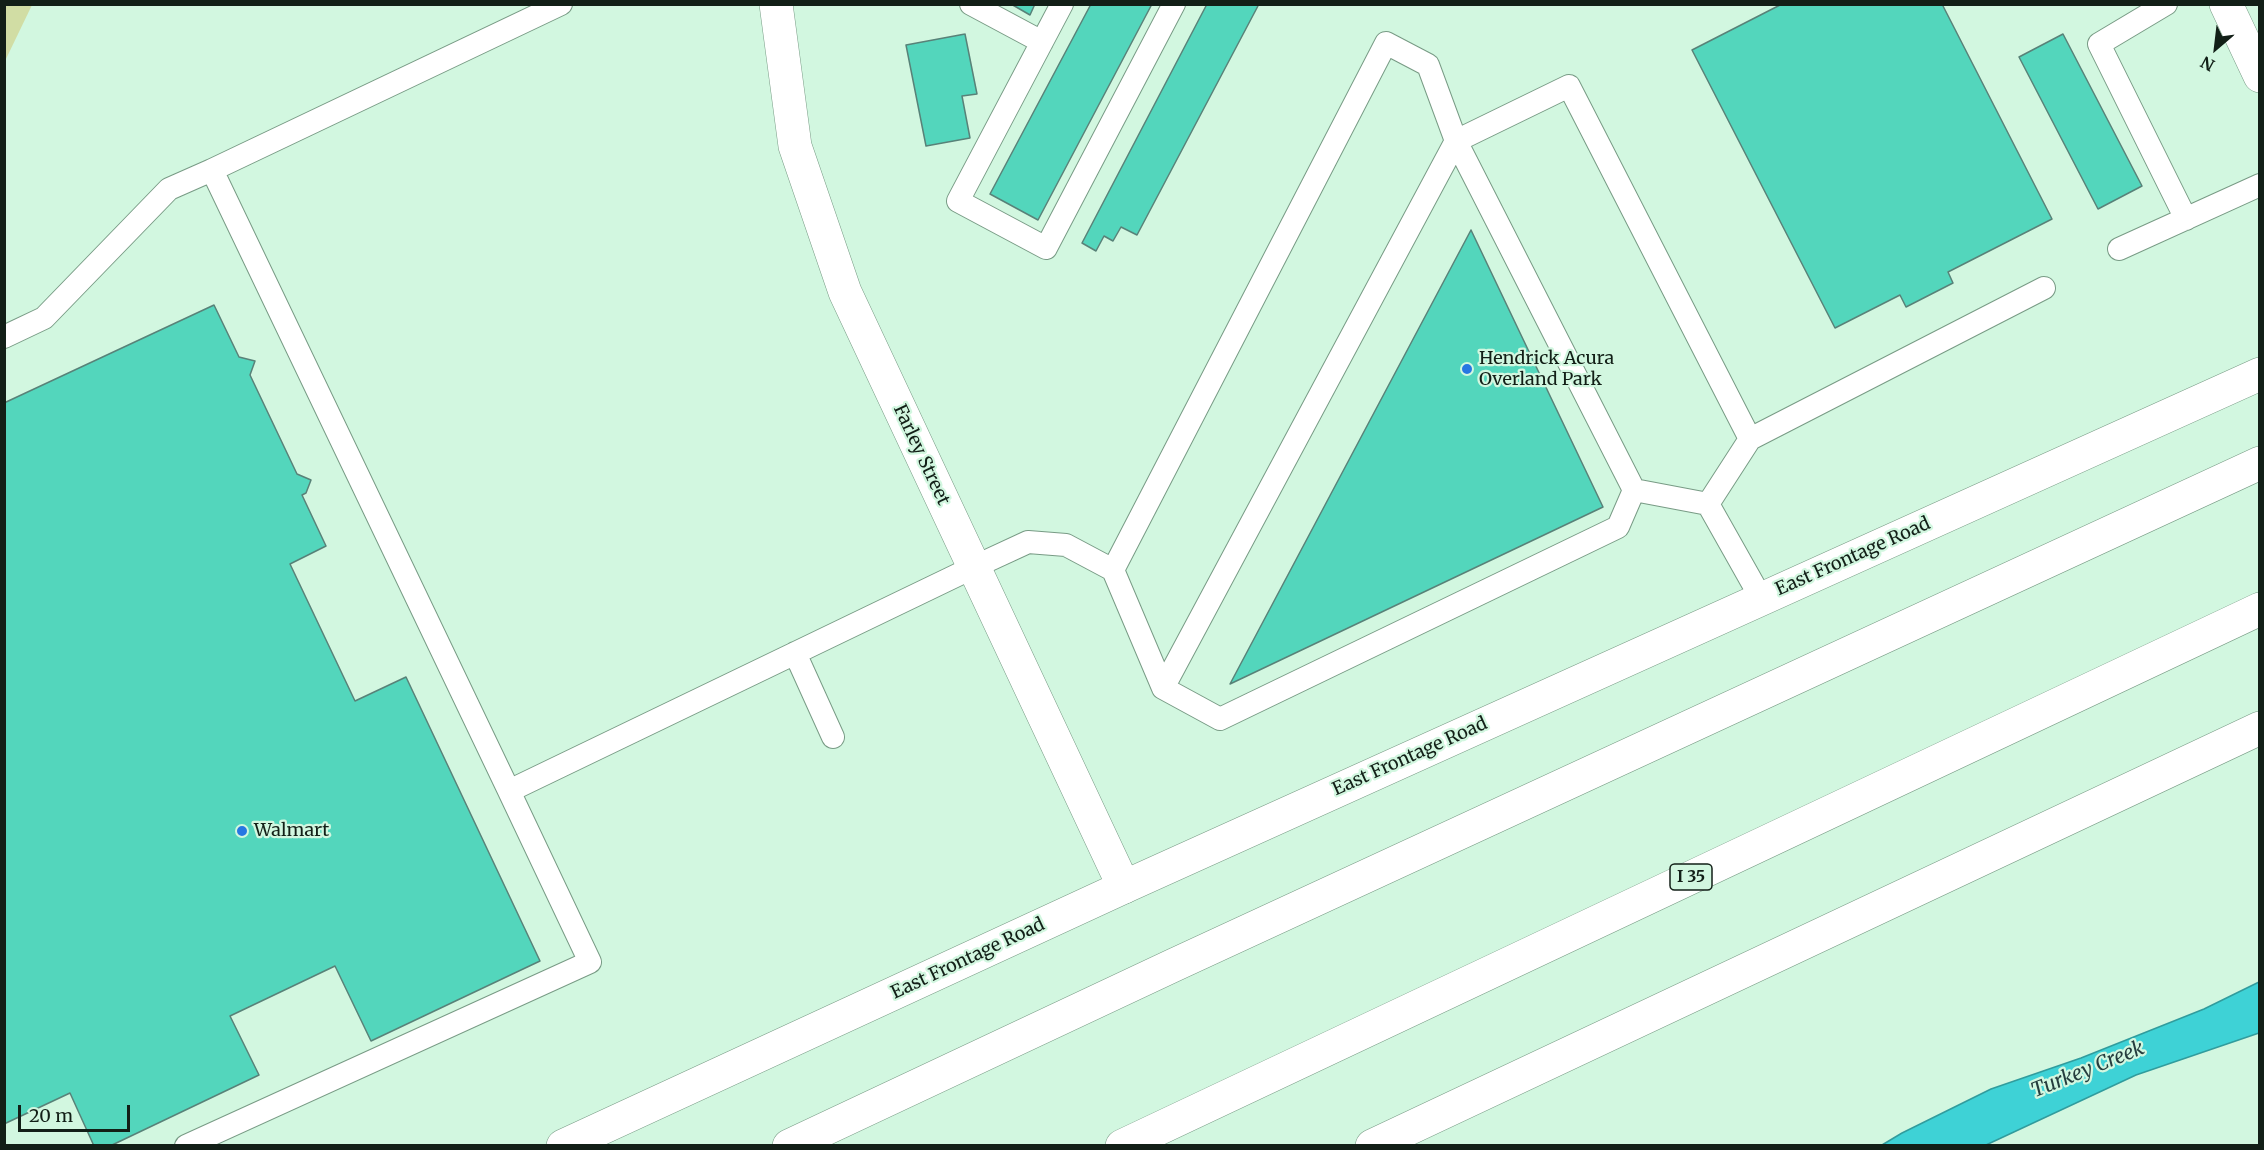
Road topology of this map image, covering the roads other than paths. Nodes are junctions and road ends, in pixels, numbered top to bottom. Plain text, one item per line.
1 (561, 4) edge
2 (776, 4) edge
3 (971, 4) edge
4 (1062, 4) edge
5 (1174, 4) edge
6 (2166, 4) edge
7 (2226, 4) edge
8 (1042, 42) junction
9 (2259, 76) edge
10 (1456, 141) junction
11 (212, 170) junction
12 (2259, 185) edge
13 (2186, 219) junction
14 (2120, 249) dead end
15 (2044, 288) dead end
16 (4, 337) edge
17 (2259, 374) edge
18 (1750, 439) junction
19 (2259, 463) edge
20 (1634, 490) junction
21 (1708, 504) junction
22 (974, 567) junction
23 (1113, 570) junction
24 (1761, 598) junction
25 (2259, 609) edge
26 (795, 652) junction
27 (1163, 688) junction
28 (2259, 728) edge
29 (833, 737) dead end
30 (509, 791) junction
31 (1124, 887) junction
32 (186, 1146) edge
33 (564, 1146) edge
34 (789, 1146) edge
35 (1122, 1146) edge
36 (1372, 1146) edge

1 - 11 lane
2 - 22 main road, Farley Street
3 - 8 lane
4 - 8 lane
5 - 8 lane
6 - 13 lane
7 - 9 main road
10 - 18 lane
10 - 20 lane
10 - 23 lane
10 - 27 lane
11 - 16 lane
11 - 30 lane
12 - 13 lane
13 - 14 lane
15 - 18 lane
17 - 24 main road, East Frontage Road
18 - 21 lane
19 - 34 main road
20 - 21 lane
20 - 27 lane
21 - 24 lane
22 - 23 lane
22 - 26 lane
22 - 31 main road, Farley Street
23 - 27 lane
24 - 31 main road, East Frontage Road
25 - 35 main road, I 35
26 - 29 lane
26 - 30 lane
28 - 36 main road
30 - 32 lane
31 - 33 main road, East Frontage Road

